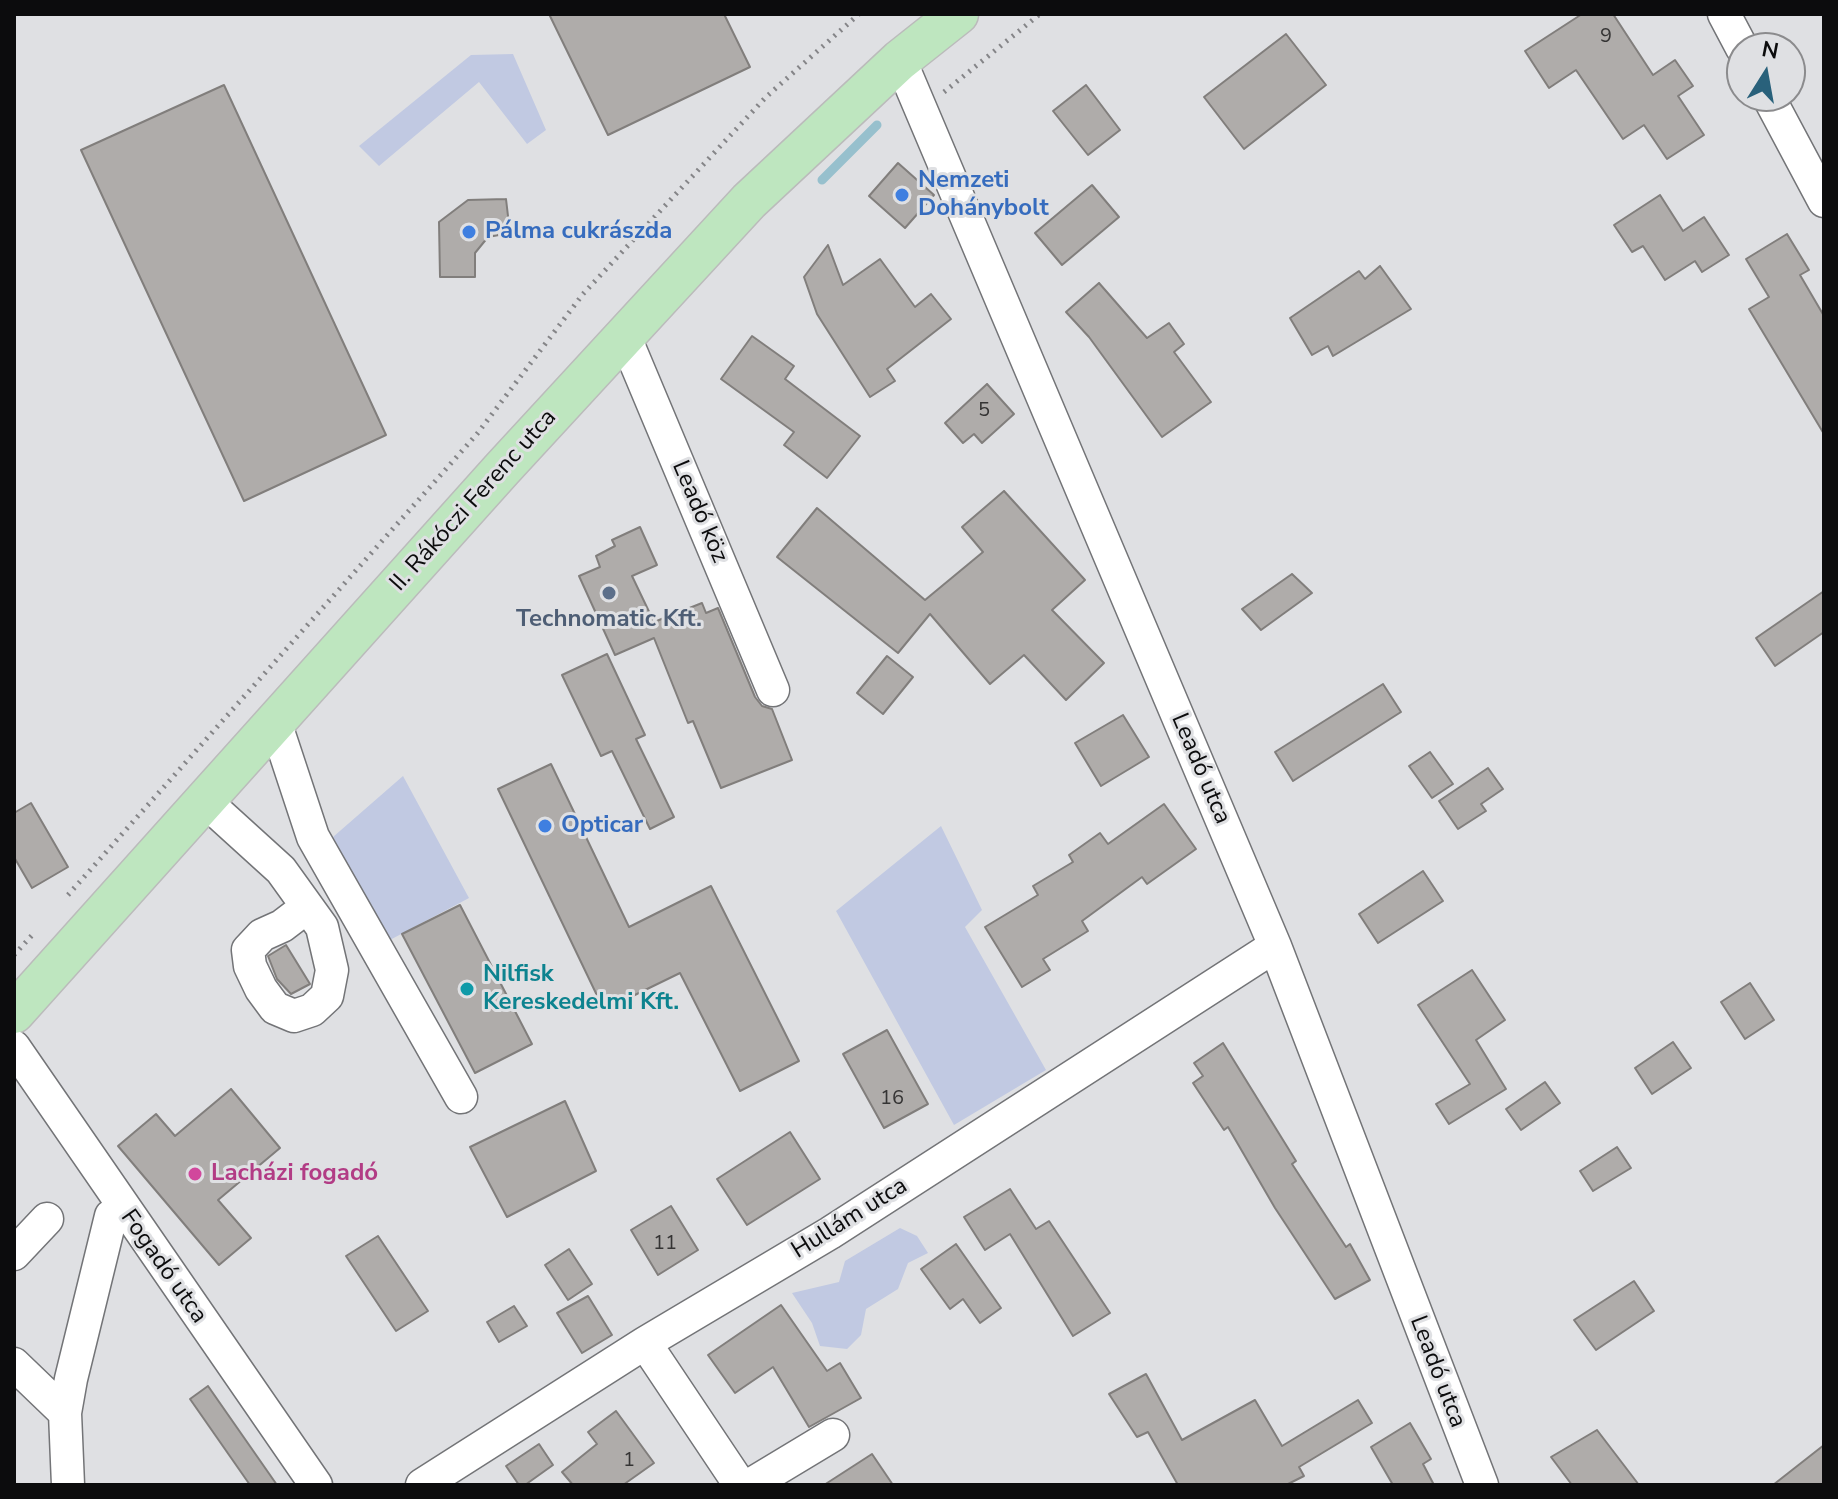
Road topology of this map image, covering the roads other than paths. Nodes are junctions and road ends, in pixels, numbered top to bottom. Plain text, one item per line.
1 (958, 14) edge
2 (1724, 14) edge
3 (1734, 32) edge
4 (900, 60) junction
5 (1777, 112) edge
6 (1824, 201) edge
7 (624, 335) junction
8 (773, 690) dead end
9 (275, 722) junction
10 (205, 801) junction
11 (308, 821) junction
12 (268, 857) junction
13 (307, 907) dead end
14 (1275, 946) junction
15 (14, 1013) edge
16 (14, 1047) edge
17 (461, 1097) dead end
18 (122, 1208) junction
19 (47, 1219) dead end
20 (14, 1254) edge
21 (645, 1343) junction
22 (14, 1364) edge
23 (65, 1413) junction
24 (833, 1435) dead end
25 (68, 1485) edge
26 (316, 1485) edge
27 (422, 1485) edge
28 (740, 1485) edge
29 (750, 1485) edge
30 (1482, 1485) edge

1 - 4 main road, II. Rákóczi Ferenc utca
2 - 3 street
4 - 7 main road, II. Rákóczi Ferenc utca
4 - 14 street, Leadó utca
5 - 6 street
7 - 8 street, Leadó köz
7 - 9 main road, II. Rákóczi Ferenc utca
9 - 10 main road, II. Rákóczi Ferenc utca
9 - 11 street
10 - 12 street
10 - 15 main road, II. Rákóczi Ferenc utca
11 - 12 street
11 - 17 street
12 - 13 street
14 - 21 street, Hullám utca
14 - 30 street, Leadó utca
16 - 18 street, Fogadó utca
18 - 23 street
18 - 26 street, Fogadó utca
19 - 20 street
21 - 27 street, Hullám utca
21 - 28 street
22 - 23 street
23 - 25 street
24 - 29 street

